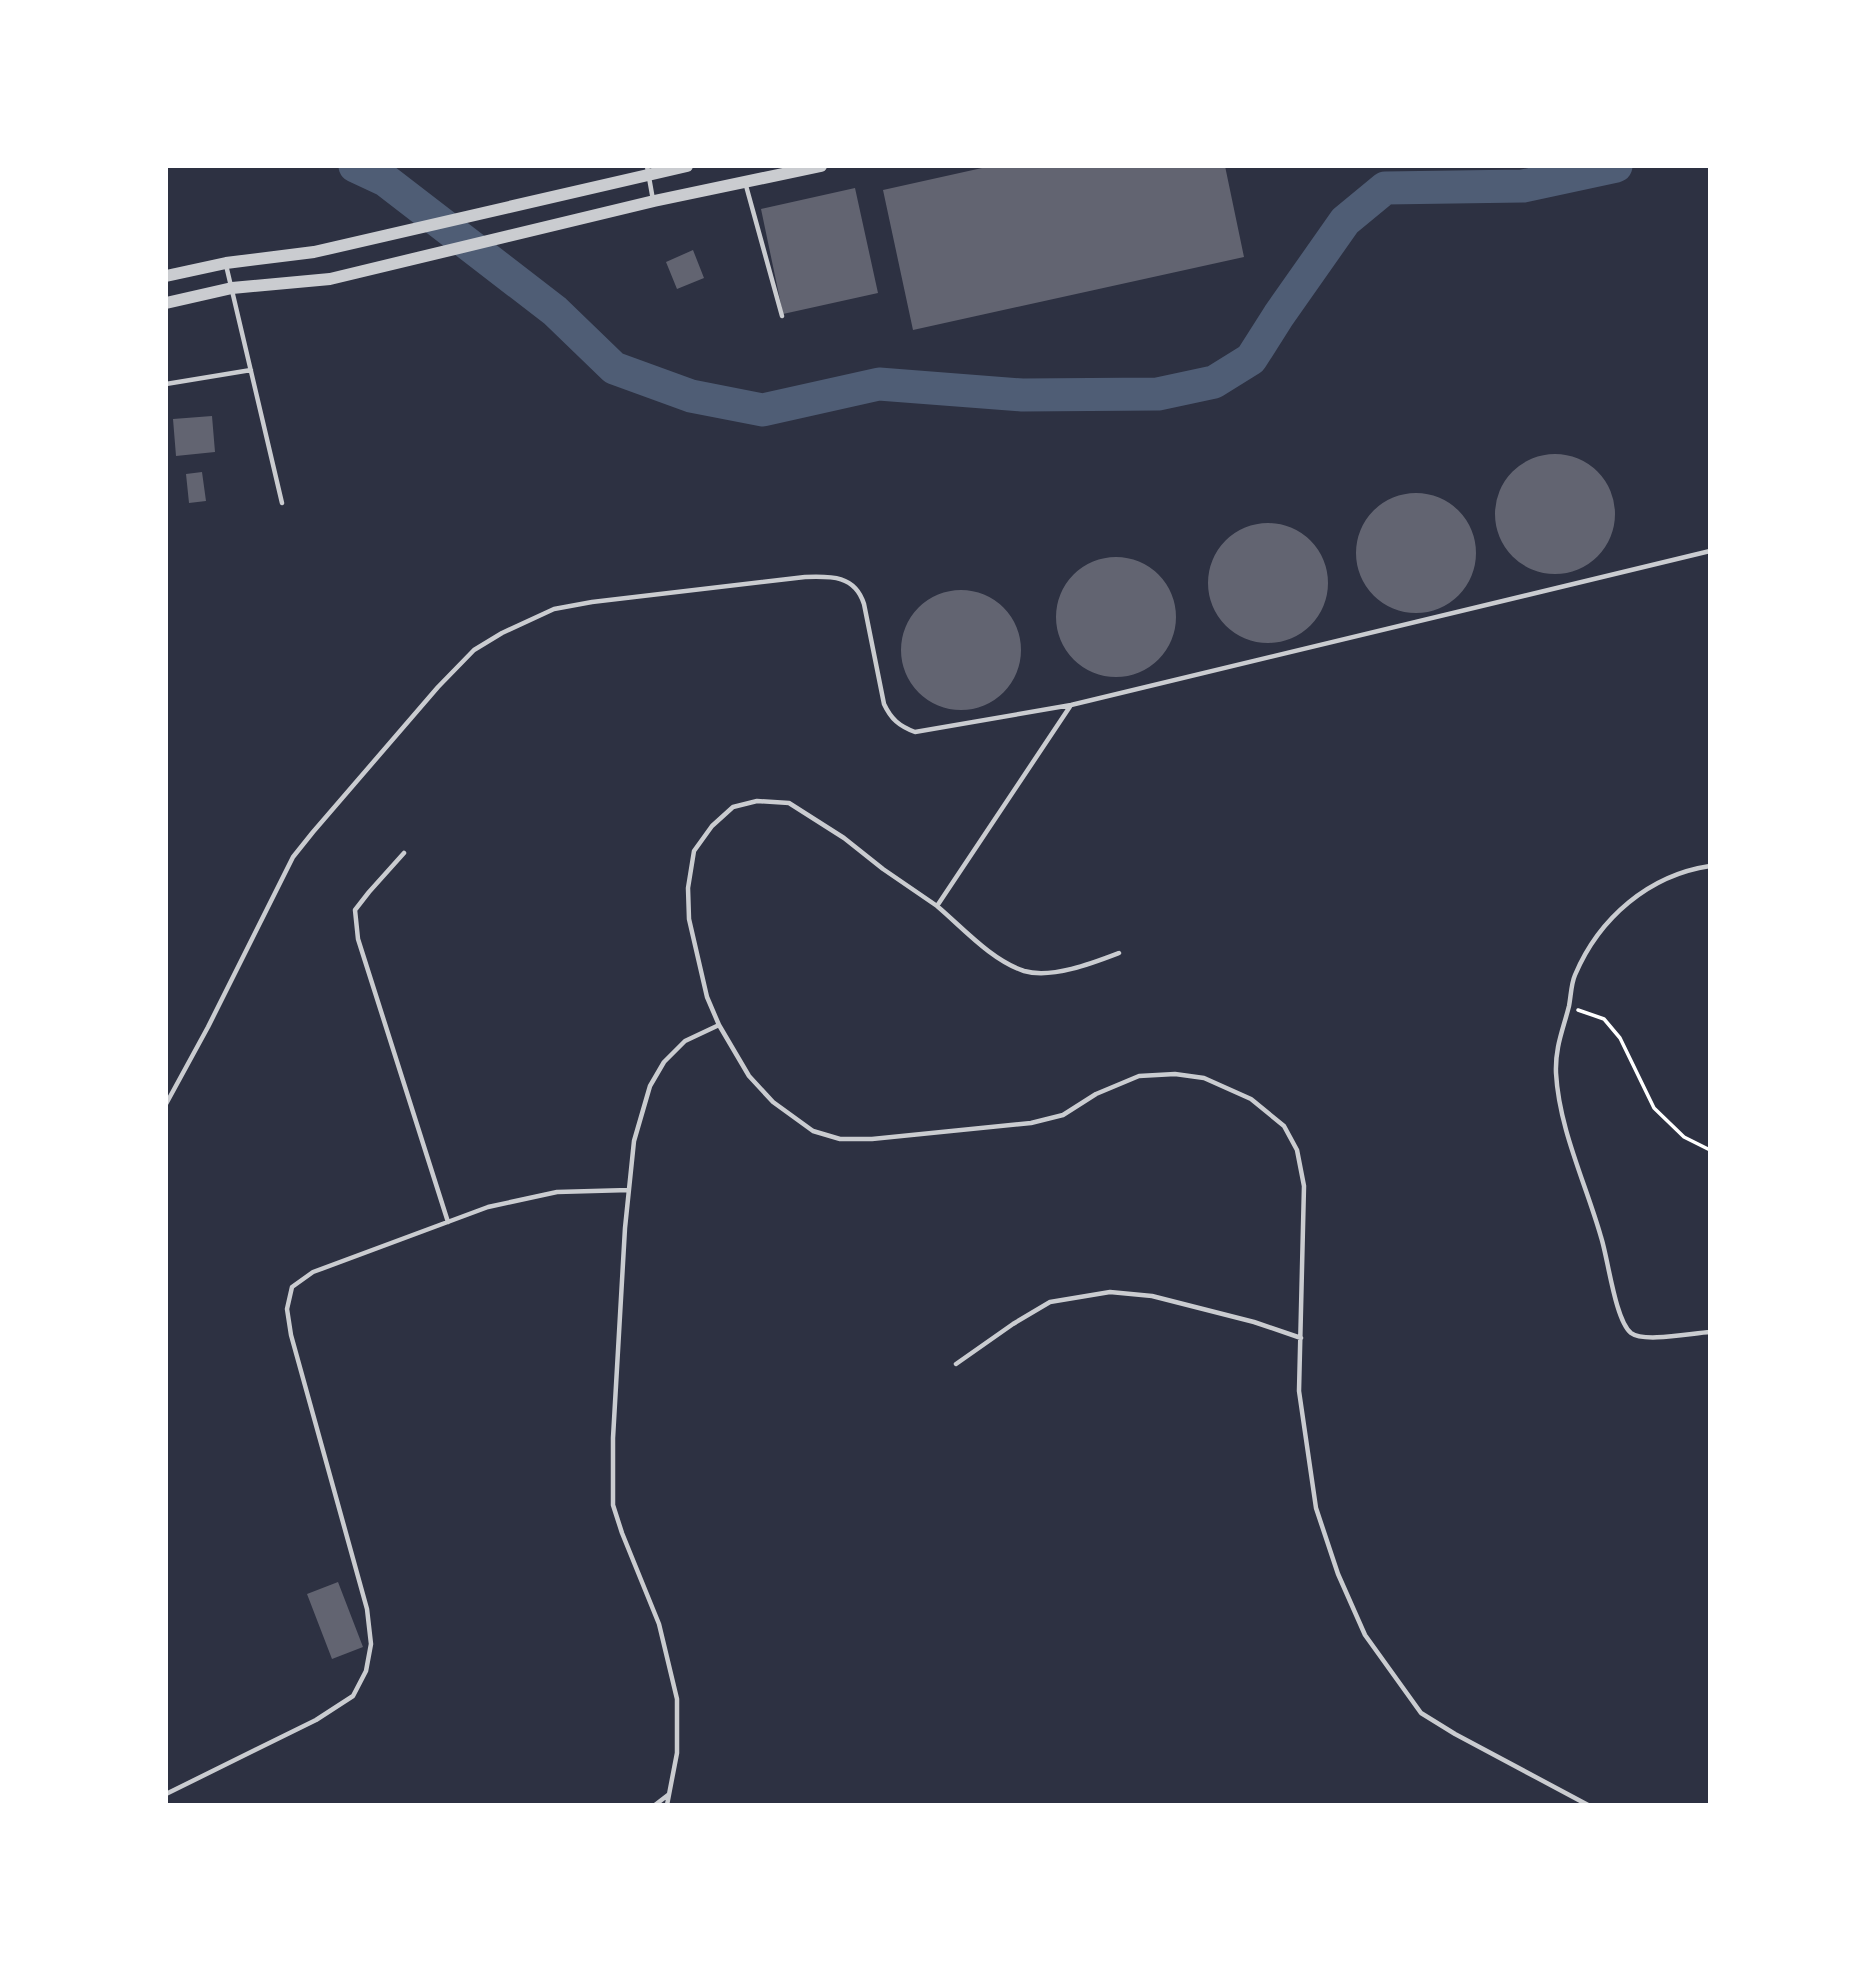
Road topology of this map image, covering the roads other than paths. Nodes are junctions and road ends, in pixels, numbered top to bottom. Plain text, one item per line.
1 (687, 166) edge
2 (821, 166) edge
3 (648, 171) edge
4 (745, 181) junction
5 (654, 201) junction
6 (226, 263) junction
7 (166, 276) edge
8 (232, 288) junction
9 (166, 303) edge
10 (782, 316) dead end
11 (251, 370) junction
12 (166, 384) edge
13 (282, 503) dead end
14 (1710, 551) edge
15 (1071, 705) junction
16 (404, 853) dead end
17 (1710, 866) edge
18 (937, 906) junction
19 (1119, 953) dead end
20 (719, 1025) junction
21 (166, 1104) edge
22 (629, 1190) junction
23 (448, 1222) junction
24 (1710, 1332) edge
25 (1301, 1338) junction
26 (956, 1364) dead end
27 (166, 1794) edge
28 (669, 1794) junction
29 (655, 1805) edge
30 (667, 1805) edge
31 (1588, 1805) edge

1 - 3 street
2 - 4 street
3 - 5 lane
3 - 6 street
4 - 5 street
4 - 10 lane
5 - 8 street
6 - 7 street
6 - 8 lane
8 - 9 street
8 - 11 lane
11 - 12 lane
11 - 13 lane
14 - 15 lane
15 - 18 lane
15 - 21 lane
16 - 23 lane
17 - 24 lane
18 - 19 lane
18 - 20 lane
20 - 22 lane
20 - 25 lane
22 - 23 lane
22 - 28 lane
23 - 27 lane
25 - 26 lane
25 - 31 lane
28 - 29 lane
28 - 30 lane

